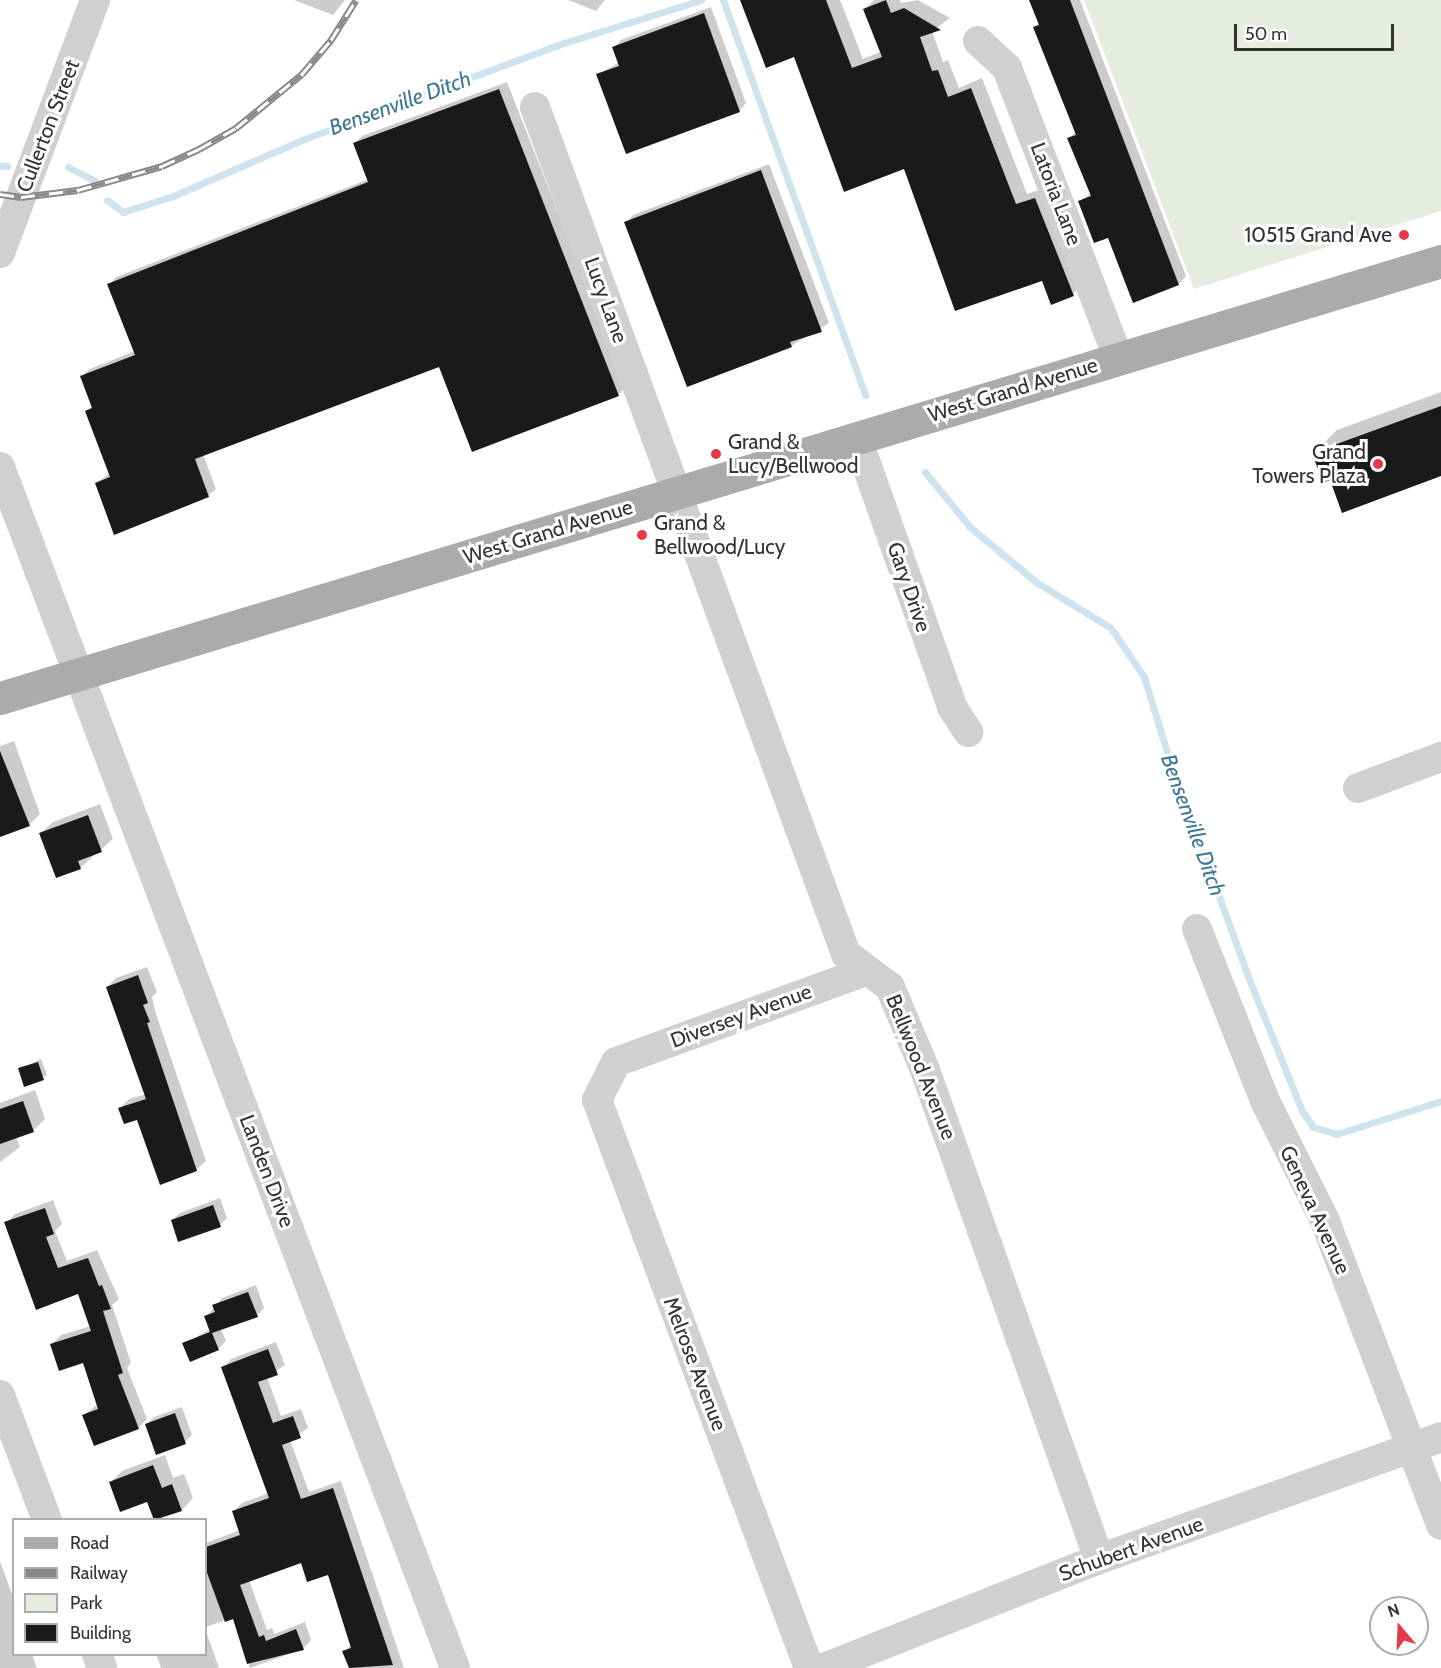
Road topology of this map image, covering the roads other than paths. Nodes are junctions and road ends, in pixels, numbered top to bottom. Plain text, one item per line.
1 (95, 0) edge
2 (978, 41) dead end
3 (536, 107) dead end
4 (0, 253) edge
5 (1441, 261) edge
6 (1118, 357) junction
7 (857, 438) junction
8 (0, 467) edge
9 (675, 493) junction
10 (80, 674) junction
11 (0, 698) edge
12 (968, 732) dead end
13 (1441, 757) edge
14 (1358, 788) dead end
15 (1197, 929) dead end
16 (866, 971) junction
17 (616, 1062) joint
18 (0, 1395) edge
19 (1441, 1437) edge
20 (1413, 1447) junction
21 (46, 1518) edge
22 (1441, 1525) edge
23 (1099, 1559) junction
24 (455, 1668) edge
25 (809, 1668) edge
26 (824, 1668) edge

1 - 4 street, Cullerton Street
2 - 6 street, Latoria Lane
3 - 9 street, Lucy Lane
5 - 6 main road, West Grand Avenue
6 - 7 main road, West Grand Avenue
7 - 9 main road, West Grand Avenue
7 - 12 street, Gary Drive
8 - 10 street
9 - 10 main road, West Grand Avenue
9 - 16 street, Bellwood Avenue
10 - 11 main road, West Grand Avenue
10 - 24 street, Landen Drive
13 - 14 street
15 - 20 street, Geneva Avenue
16 - 17 street, Diversey Avenue
16 - 23 street, Bellwood Avenue
17 - 25 street, Melrose Avenue
18 - 21 street
19 - 20 street, Schubert Avenue
20 - 22 street, Geneva Avenue
20 - 23 street, Schubert Avenue
23 - 26 street, Schubert Avenue

